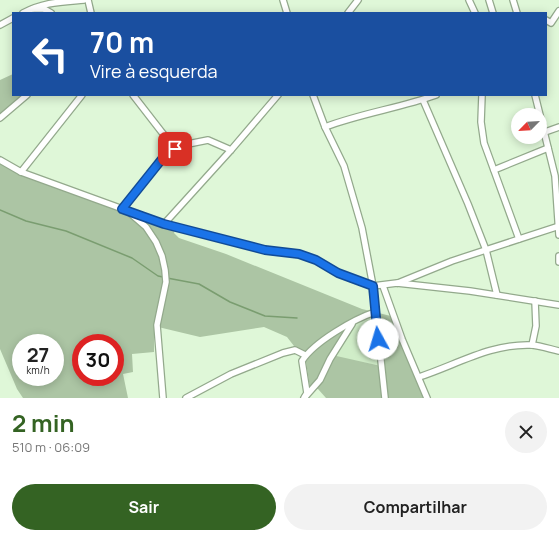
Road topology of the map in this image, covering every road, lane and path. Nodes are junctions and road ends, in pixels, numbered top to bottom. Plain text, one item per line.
1 (84, 0) edge
2 (88, 0) edge
3 (283, 0) edge
4 (358, 0) edge
5 (469, 0) edge
6 (489, 0) edge
7 (513, 0) edge
8 (30, 9) junction
9 (559, 11) edge
10 (25, 12) edge
11 (49, 12) edge
12 (91, 12) edge
13 (287, 12) edge
14 (349, 12) edge
15 (475, 12) edge
16 (493, 12) edge
17 (517, 12) edge
18 (12, 19) edge
19 (547, 20) edge
20 (0, 26) edge
21 (27, 96) edge
22 (81, 96) edge
23 (134, 96) edge
24 (277, 96) edge
25 (313, 96) edge
26 (433, 96) edge
27 (482, 96) edge
28 (535, 96) edge
29 (423, 100) junction
30 (539, 108) edge
31 (0, 118) edge
32 (559, 126) edge
33 (325, 127) junction
34 (547, 131) edge
35 (164, 135) junction
36 (547, 143) edge
37 (183, 145) junction
38 (548, 148) junction
39 (231, 150) junction
40 (166, 154) junction
41 (0, 160) edge
42 (494, 170) junction
43 (21, 172) junction
44 (557, 175) edge
45 (125, 210) junction
46 (164, 224) junction
47 (559, 226) edge
48 (559, 235) edge
49 (519, 239) junction
50 (486, 250) junction
51 (559, 256) edge
52 (559, 262) edge
53 (397, 284) junction
54 (373, 286) junction
55 (383, 286) junction
56 (497, 295) junction
57 (535, 301) junction
58 (559, 305) edge
59 (375, 312) junction
60 (353, 322) junction
61 (532, 345) junction
62 (559, 351) edge
63 (305, 355) junction
64 (419, 377) junction
65 (304, 397) edge
66 (163, 398) edge
67 (186, 398) edge
68 (385, 398) edge
69 (428, 398) edge

1 - 8 street
2 - 12 street
3 - 13 street
4 - 14 street
5 - 15 street
6 - 16 street
7 - 17 street
8 - 10 street
8 - 11 street
9 - 19 street
18 - 20 street
21 - 31 street
22 - 43 street
23 - 35 street
24 - 39 street
25 - 33 street
26 - 29 street
27 - 42 street
28 - 30 street
29 - 33 street
29 - 50 street
32 - 34 street
33 - 54 street
35 - 37 street
35 - 40 street
36 - 38 street
37 - 39 street
37 - 40 street
38 - 42 street
38 - 44 street
39 - 46 street
40 - 45 street
41 - 43 street
42 - 49 street
43 - 45 street
44 - 47 street
45 - 46 street
45 - 66 street
46 - 54 street
47 - 48 street
47 - 49 street
49 - 50 street
50 - 53 street
50 - 56 street
51 - 52 street
53 - 55 street
53 - 56 street
54 - 55 street
54 - 59 street
55 - 64 street
56 - 57 street
57 - 58 street
57 - 61 street
59 - 60 street
59 - 68 street
60 - 63 street
60 - 65 street
61 - 62 street
61 - 64 street
63 - 65 street
63 - 67 street
64 - 69 street

